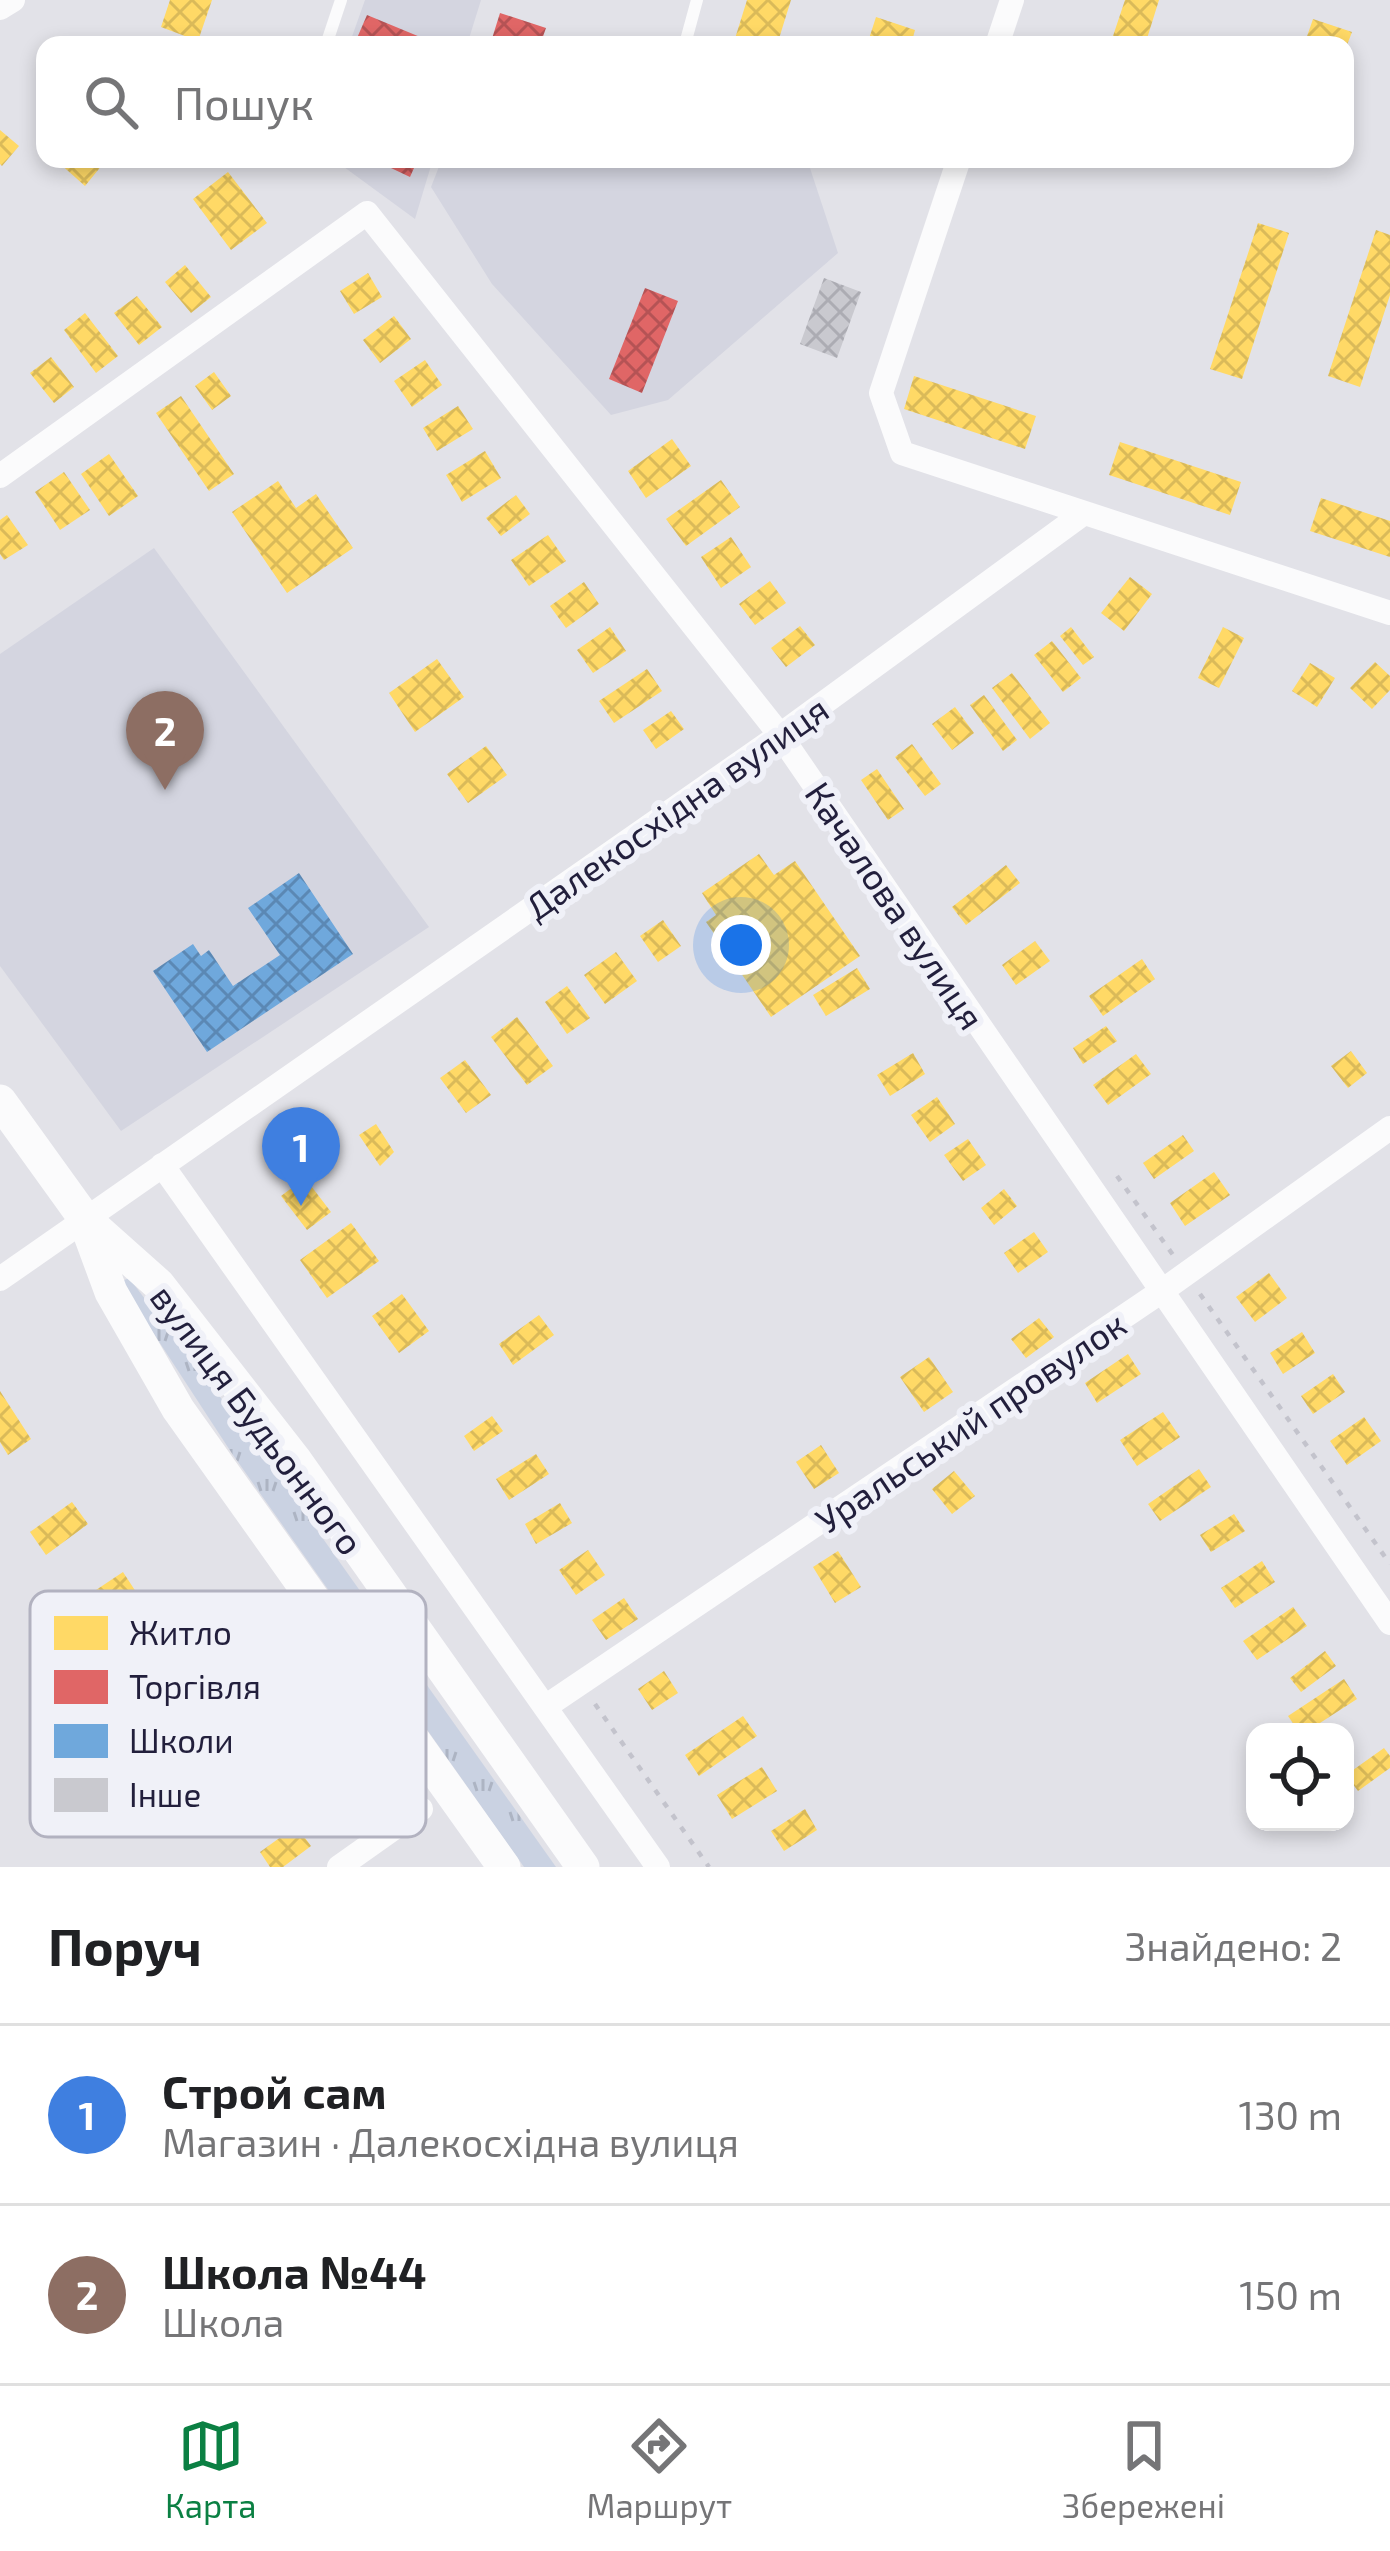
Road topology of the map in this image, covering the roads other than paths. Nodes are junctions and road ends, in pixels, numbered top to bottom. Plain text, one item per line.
1 (13, 0) edge
2 (340, 0) edge
3 (698, 0) edge
4 (1012, 0) edge
5 (0, 8) edge
6 (329, 36) edge
7 (687, 36) edge
8 (1000, 36) edge
9 (956, 168) edge
10 (0, 476) edge
11 (1084, 513) junction
12 (1390, 613) edge
13 (780, 735) junction
14 (0, 1101) edge
15 (1390, 1128) edge
16 (162, 1165) junction
17 (85, 1219) junction
18 (0, 1280) edge
19 (1162, 1291) junction
20 (308, 1591) edge
21 (388, 1591) edge
22 (1390, 1623) edge
23 (426, 1645) edge
24 (545, 1707) junction
25 (426, 1757) edge
26 (382, 1837) edge
27 (349, 1860) edge
28 (504, 1867) edge
29 (583, 1867) edge
30 (658, 1867) edge

1 - 5 street
2 - 6 lane
3 - 7 lane
4 - 8 street
9 - 11 street
10 - 13 street, Качалова вулиця
11 - 12 street
11 - 13 street, Далекосхідна вулиця
13 - 16 street, Далекосхідна вулиця
13 - 19 street, Качалова вулиця
14 - 17 main road, вулиця Будьонного
15 - 19 street, Уральський провулок
16 - 17 street, Далекосхідна вулиця
16 - 24 street
17 - 18 street, Далекосхідна вулиця
17 - 20 main road, вулиця Будьонного
17 - 21 main road, вулиця Будьонного
19 - 22 street, Качалова вулиця
19 - 24 street, Уральський провулок
23 - 29 main road, вулиця Будьонного
24 - 30 street
25 - 28 main road, вулиця Будьонного
26 - 27 street

